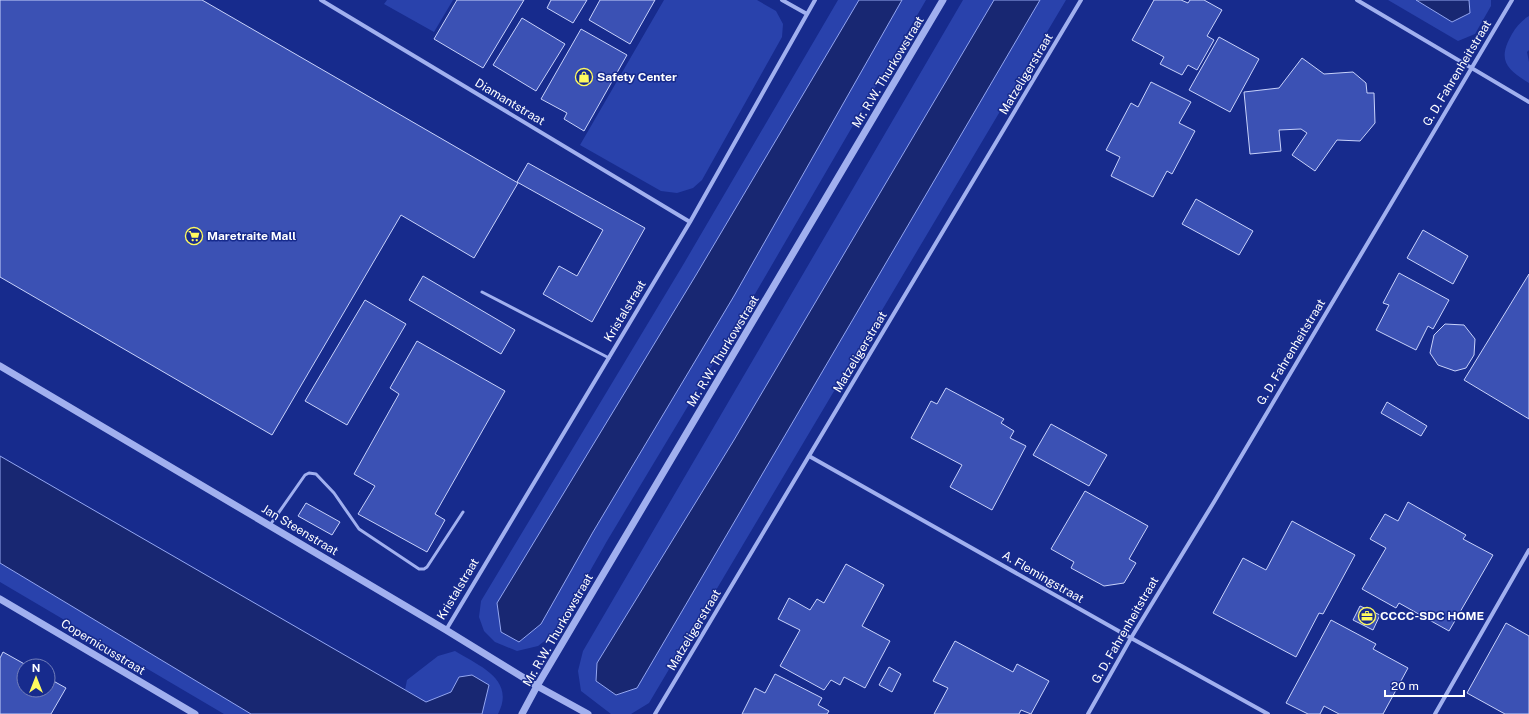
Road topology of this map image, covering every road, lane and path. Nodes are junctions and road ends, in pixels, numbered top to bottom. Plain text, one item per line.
1 (321, 0) edge
2 (782, 0) edge
3 (815, 0) edge
4 (943, 0) edge
5 (1081, 0) edge
6 (1358, 0) edge
7 (1512, 0) edge
8 (806, 14) junction
9 (1472, 68) junction
10 (1529, 102) edge
11 (690, 222) junction
12 (482, 292) dead end
13 (609, 358) junction
14 (0, 366) edge
15 (809, 456) junction
16 (463, 512) dead end
17 (270, 525) junction
18 (1529, 550) edge
19 (0, 599) edge
20 (446, 630) junction
21 (1130, 638) junction
22 (537, 686) junction
23 (195, 714) edge
24 (522, 714) edge
25 (588, 714) edge
26 (655, 714) edge
27 (1088, 714) edge
28 (1268, 714) edge
29 (1435, 714) edge

1 - 11 street, Diamantstraat
2 - 8 street
3 - 8 street, Kristalstraat
4 - 22 street, Mr. R.W. Thurkowstraat
5 - 15 street, Matzeligerstraat
6 - 9 street
7 - 9 street, G. D. Fahrenheitstraat
8 - 11 street, Kristalstraat
9 - 10 street
9 - 21 street, G. D. Fahrenheitstraat
11 - 13 street, Kristalstraat
12 - 13 lane
13 - 20 street, Kristalstraat
14 - 17 street, Jan Steenstraat
15 - 21 street, A. Flemingstraat
15 - 26 street, Matzeligerstraat
16 - 17 lane
17 - 20 street, Jan Steenstraat
18 - 29 street
19 - 23 street, Copernicusstraat
20 - 22 street, Jan Steenstraat
21 - 27 street, G. D. Fahrenheitstraat
21 - 28 street, A. Flemingstraat
22 - 24 street, Mr. R.W. Thurkowstraat
22 - 25 street, Jan Steenstraat

